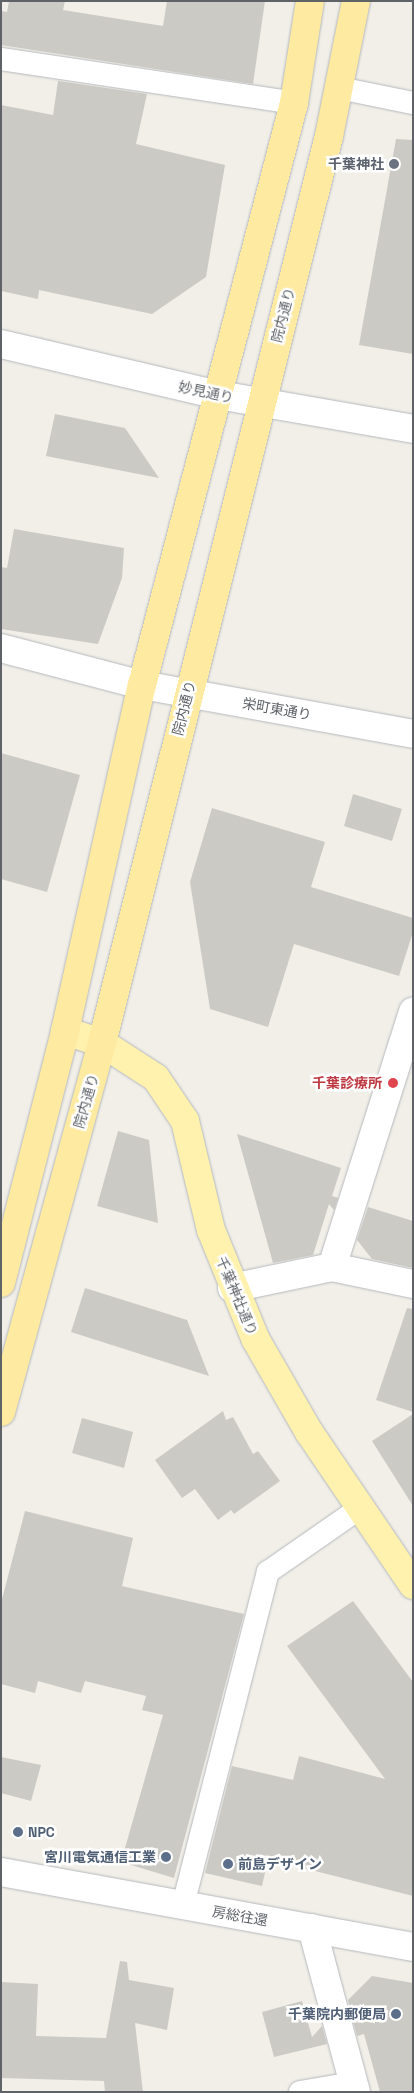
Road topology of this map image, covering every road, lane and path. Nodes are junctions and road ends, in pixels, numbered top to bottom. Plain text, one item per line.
1 (310, 1) edge
2 (356, 1) edge
3 (1, 59) edge
4 (339, 88) junction
5 (294, 103) junction
6 (413, 103) edge
7 (1, 344) edge
8 (219, 395) junction
9 (260, 402) junction
10 (413, 429) edge
11 (1, 648) edge
12 (142, 685) junction
13 (188, 693) junction
14 (413, 734) edge
15 (413, 1012) edge
16 (65, 1032) junction
17 (102, 1043) junction
18 (8, 1230) edge
19 (332, 1267) junction
20 (1, 1283) edge
21 (413, 1284) edge
22 (232, 1288) junction
23 (1, 1412) edge
24 (360, 1508) junction
25 (413, 1585) edge
26 (1, 1872) edge
27 (183, 1905) junction
28 (312, 1928) junction
29 (413, 1948) edge
30 (355, 2087) edge
31 (300, 2092) edge

1 - 5 highway
2 - 4 highway, 院内通り
3 - 5 lane
4 - 6 lane
4 - 9 highway, 院内通り
5 - 8 highway
7 - 8 street, 妙見通り
8 - 9 street, 妙見通り
8 - 12 highway
9 - 10 street, 妙見通り
9 - 13 highway, 院内通り
11 - 12 street, 栄町東通り
12 - 13 street, 栄町東通り
12 - 16 highway
13 - 14 street, 栄町東通り
13 - 17 highway, 院内通り
15 - 19 street
16 - 17 main road, 千葉神社通り
16 - 18 highway
17 - 22 main road, 千葉神社通り
17 - 23 highway, 院内通り
18 - 20 highway
19 - 21 street
19 - 22 street
22 - 24 main road, 千葉神社通り
24 - 25 main road, 千葉神社通り
24 - 27 lane
26 - 27 street, 房総往還
27 - 28 street, 房総往還
28 - 29 street, 房総往還
28 - 30 street
30 - 31 lane

